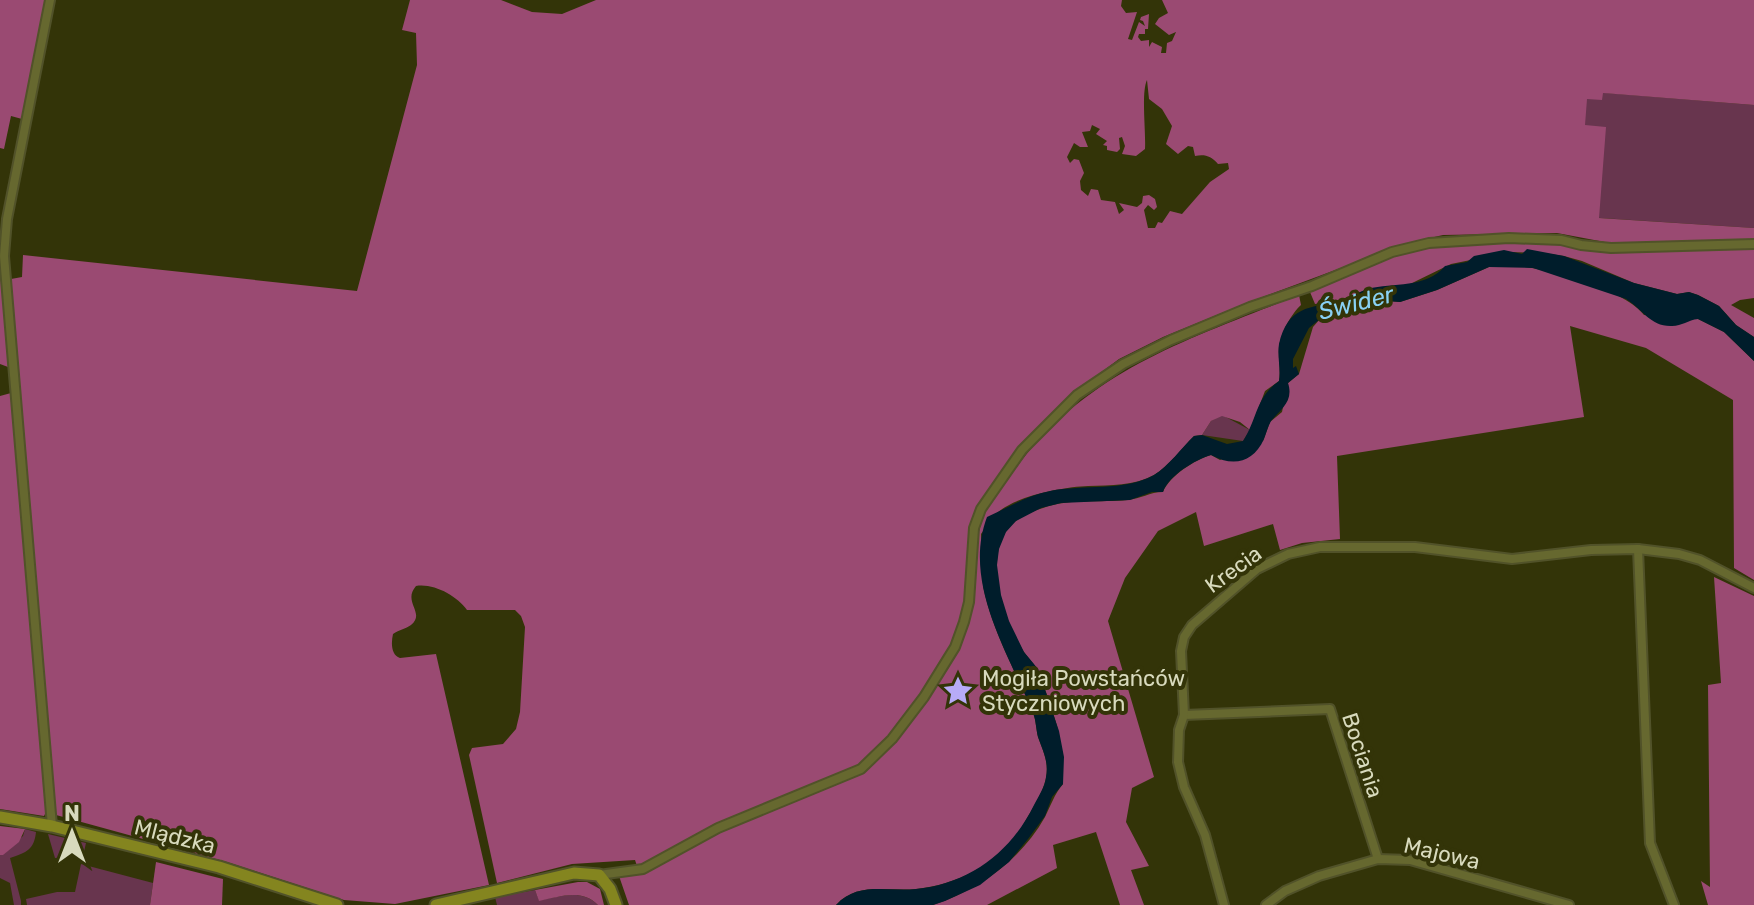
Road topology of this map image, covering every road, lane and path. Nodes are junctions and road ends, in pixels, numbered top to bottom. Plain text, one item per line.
1 (50, 0) edge
2 (1754, 244) edge
3 (1638, 549) junction
4 (1754, 588) edge
5 (1184, 715) junction
6 (0, 817) edge
7 (52, 826) junction
8 (1378, 859) junction
9 (599, 875) junction
10 (337, 905) edge
11 (436, 905) edge
12 (616, 905) edge
13 (1224, 905) edge
14 (1266, 905) edge
15 (1569, 905) edge
16 (1674, 905) edge

1 - 7 street
2 - 9 street
3 - 4 street, Krecia
3 - 5 street, Krecia
3 - 16 street
5 - 8 street, Bociania
5 - 13 street, Krecia
6 - 7 street, Mlądzka
7 - 10 street, Mlądzka
8 - 14 street, Majowa
8 - 15 street, Majowa
9 - 11 street
9 - 12 street

